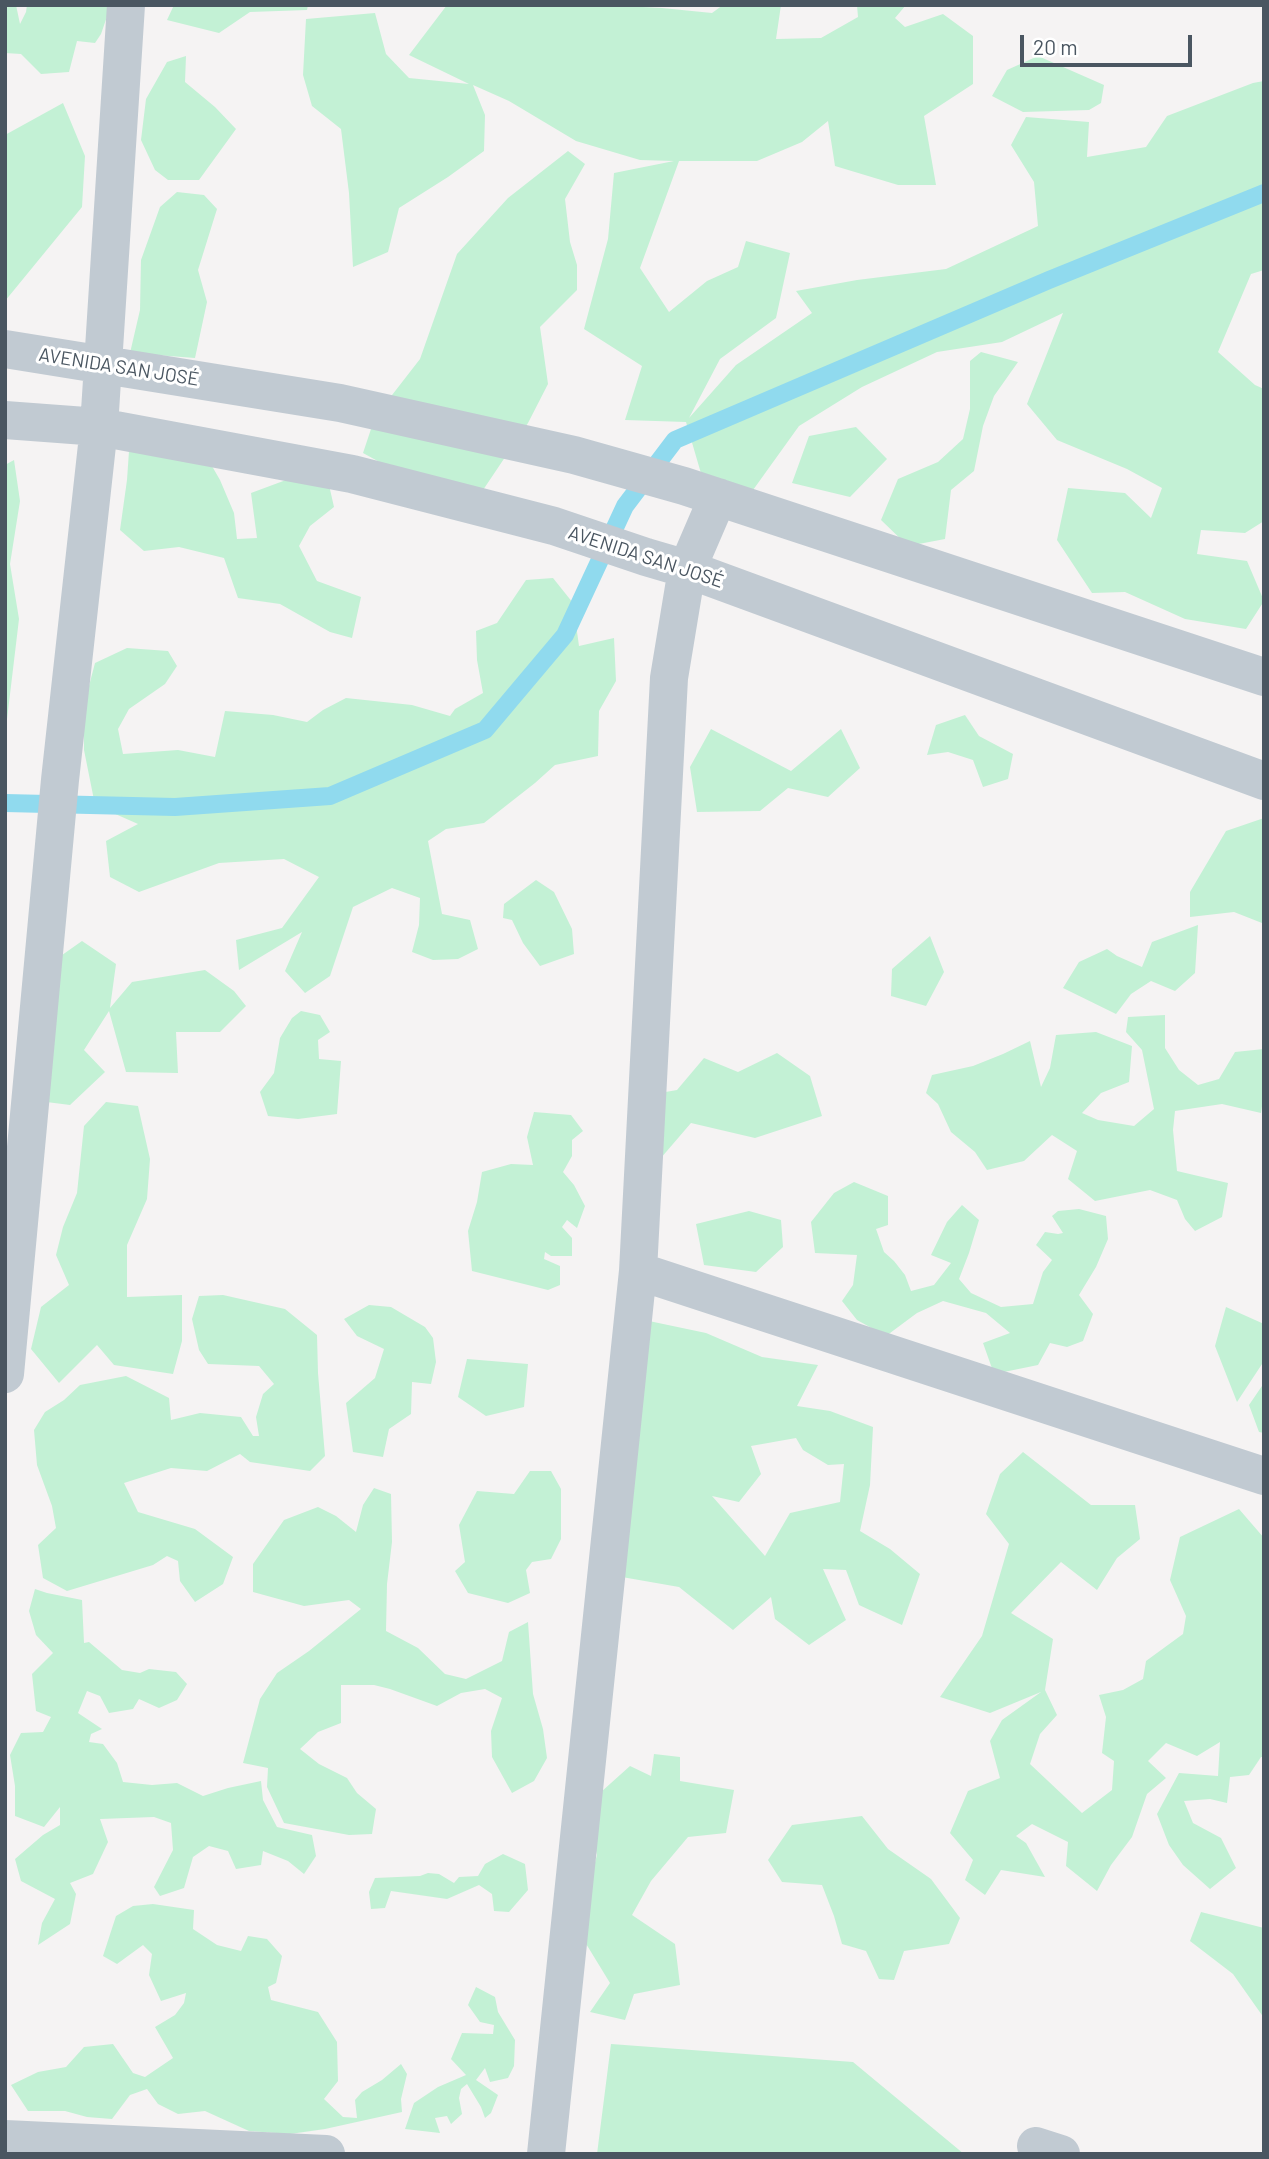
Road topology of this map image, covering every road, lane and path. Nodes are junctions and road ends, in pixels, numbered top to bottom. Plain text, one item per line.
1 (126, 5) edge
2 (5, 349) edge
3 (103, 364) junction
4 (5, 420) edge
5 (99, 427) junction
6 (701, 491) junction
7 (687, 569) junction
8 (1264, 677) edge
9 (1264, 780) edge
10 (638, 1271) junction
11 (5, 1374) edge
12 (1264, 1476) edge
13 (5, 2139) edge
14 (326, 2154) edge
15 (546, 2154) edge

1 - 3 street
2 - 3 street, AVENIDA SAN JOSÉ
3 - 5 street
3 - 6 street, AVENIDA SAN JOSÉ
4 - 5 street, AVENIDA SAN JOSÉ
5 - 7 street, AVENIDA SAN JOSÉ
5 - 11 street
6 - 7 street
6 - 8 street, AVENIDA SAN JOSÉ
7 - 9 street, AVENIDA SAN JOSÉ
7 - 10 street
10 - 12 street
10 - 15 street
13 - 14 street

